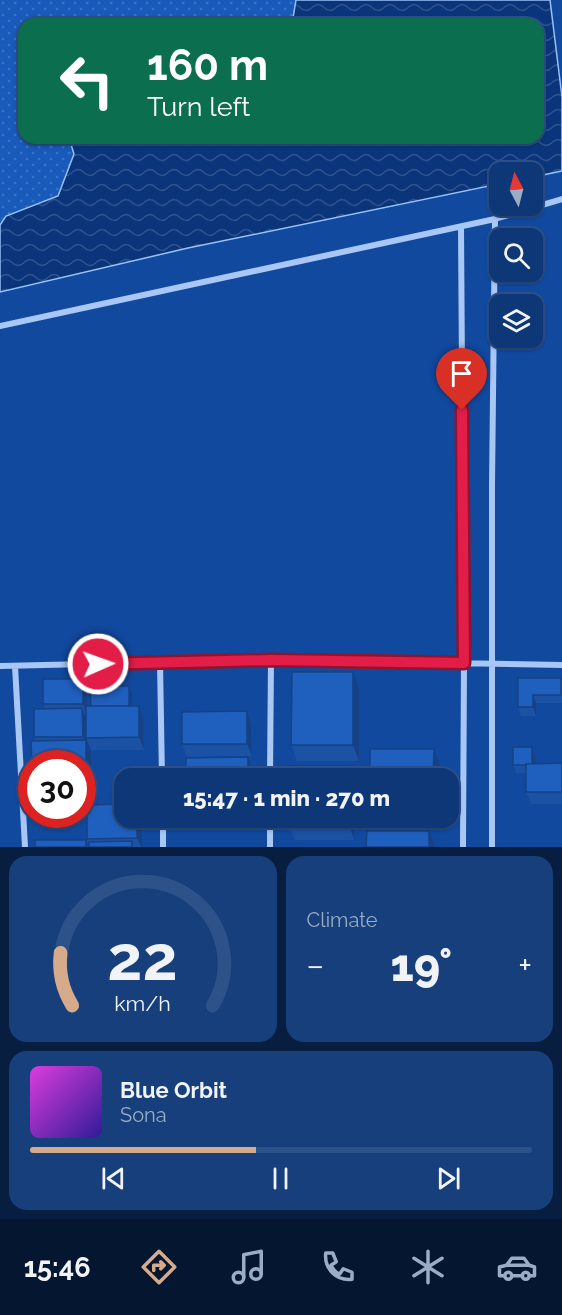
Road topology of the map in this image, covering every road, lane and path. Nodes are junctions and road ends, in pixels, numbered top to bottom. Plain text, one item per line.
1 (562, 200) edge
2 (495, 219) junction
3 (461, 226) junction
4 (0, 326) edge
5 (271, 660) junction
6 (160, 662) junction
7 (464, 663) junction
8 (493, 664) junction
9 (562, 665) edge
10 (0, 666) edge
11 (15, 666) junction
12 (162, 768) edge
13 (270, 768) edge
14 (163, 828) edge
15 (270, 828) edge
16 (25, 847) edge
17 (164, 847) edge
18 (270, 847) edge
19 (463, 847) edge
20 (492, 847) edge

1 - 2 street
2 - 3 street
2 - 8 street
3 - 4 street
3 - 7 street
5 - 6 street
5 - 7 street
5 - 13 street
6 - 11 street
6 - 12 street
7 - 8 street
7 - 19 street
8 - 9 street
8 - 20 street
10 - 11 street
11 - 16 street
14 - 17 street
15 - 18 street

